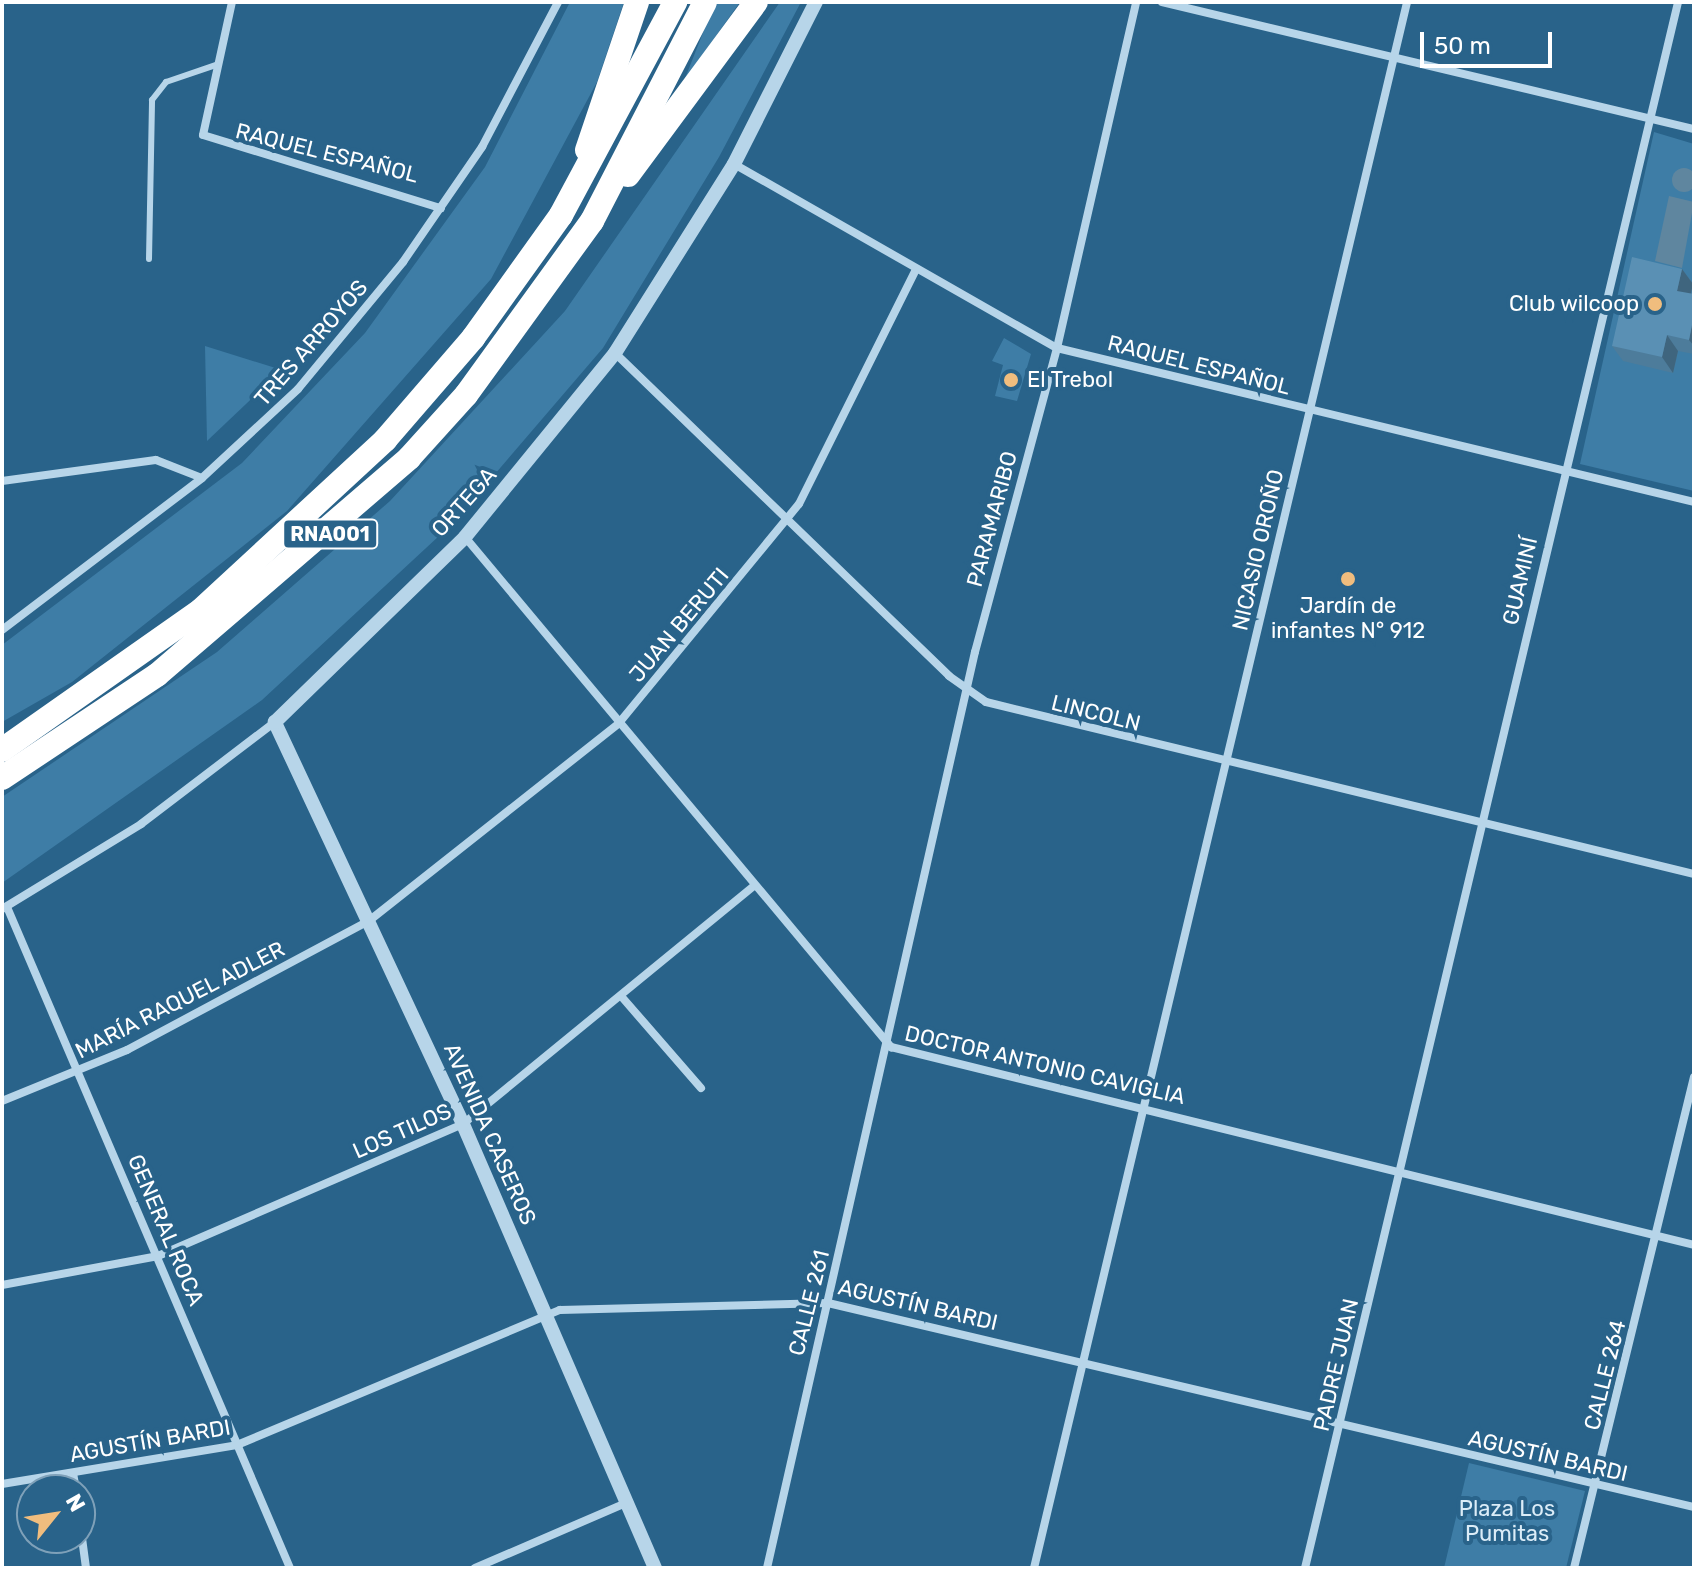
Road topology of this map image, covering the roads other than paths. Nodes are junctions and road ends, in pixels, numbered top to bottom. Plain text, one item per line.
1 (232, 2) edge
2 (558, 2) edge
3 (637, 2) edge
4 (675, 2) edge
5 (705, 2) edge
6 (756, 2) edge
7 (816, 2) edge
8 (1136, 2) edge
9 (1162, 2) edge
10 (1407, 2) edge
11 (1678, 2) edge
12 (1393, 58) junction
13 (216, 65) junction
14 (1650, 118) junction
15 (1694, 129) edge
16 (734, 164) junction
17 (441, 208) junction
18 (561, 215) junction
19 (592, 221) junction
20 (149, 259) dead end
21 (916, 269) junction
22 (1057, 348) junction
23 (615, 353) junction
24 (1310, 411) junction
25 (1564, 472) junction
26 (202, 478) junction
27 (2, 481) edge
28 (1694, 502) edge
29 (787, 520) junction
30 (465, 537) junction
31 (2, 630) edge
32 (970, 694) junction
33 (275, 722) junction
34 (619, 723) junction
35 (2, 750) edge
36 (1226, 763) junction
37 (2, 778) edge
38 (1481, 819) junction
39 (1694, 874) edge
40 (753, 887) junction
41 (5, 908) edge
42 (370, 920) junction
43 (621, 996) junction
44 (891, 1047) junction
45 (79, 1073) junction
46 (1694, 1077) edge
47 (701, 1088) dead end
48 (2, 1101) edge
49 (1144, 1106) junction
50 (463, 1124) junction
51 (1401, 1170) junction
52 (1657, 1236) junction
53 (1694, 1245) edge
54 (158, 1256) junction
55 (2, 1285) edge
56 (828, 1303) junction
57 (545, 1314) junction
58 (1082, 1361) junction
59 (1341, 1426) junction
60 (237, 1445) junction
61 (73, 1473) joint
62 (2, 1484) edge
63 (1596, 1485) junction
64 (626, 1503) junction
65 (1694, 1507) edge
66 (290, 1568) edge
67 (475, 1568) edge
68 (655, 1568) edge
69 (767, 1568) edge
70 (1034, 1568) edge
71 (1305, 1568) edge
72 (1574, 1568) edge

1 - 13 street
2 - 17 street, TRES ARROYOS
3 - 18 highway
4 - 18 highway, RNA001
5 - 19 highway, RNA001
6 - 19 highway
7 - 16 street, ORTEGA
8 - 22 street, PARAMARIBO
9 - 12 street
10 - 12 street, NICASIO OROÑO
11 - 14 street, GUAMINÍ
12 - 14 street
12 - 24 street, NICASIO OROÑO
13 - 17 street, RAQUEL ESPAÑOL
13 - 20 lane
14 - 15 street
14 - 25 street, GUAMINÍ
16 - 21 street, RAQUEL ESPAÑOL
16 - 23 street, ORTEGA
17 - 26 street, TRES ARROYOS
18 - 35 highway, RNA001
19 - 37 highway, RNA001
21 - 22 street, RAQUEL ESPAÑOL
21 - 29 street, JUAN BERUTI
22 - 24 street, RAQUEL ESPAÑOL
22 - 32 street, PARAMARIBO
23 - 29 street, LINCOLN
23 - 30 street, ORTEGA
24 - 25 street, RAQUEL ESPAÑOL
24 - 36 street, NICASIO OROÑO
25 - 28 street, RAQUEL ESPAÑOL
25 - 38 street, GUAMINÍ
26 - 27 street
26 - 31 street, TRES ARROYOS
29 - 32 street, LINCOLN
29 - 34 street, JUAN BERUTI
30 - 33 street, ORTEGA
30 - 34 street, DOCTOR ANTONIO CAVIGLIA
32 - 36 street, LINCOLN
32 - 44 street, PARAMARIBO
33 - 41 street, ORTEGA
33 - 42 street, AVENIDA CASEROS
34 - 40 street, DOCTOR ANTONIO CAVIGLIA
34 - 42 street, JUAN BERUTI
36 - 38 street, LINCOLN
36 - 49 street, NICASIO OROÑO
38 - 39 street, LINCOLN
38 - 51 street, GUAMINÍ
40 - 43 street, LOS TILOS
40 - 44 street, DOCTOR ANTONIO CAVIGLIA
41 - 45 street, GENERAL ROCA
42 - 45 street, MARÍA RAQUEL ADLER
42 - 50 street, AVENIDA CASEROS
43 - 47 street
43 - 50 street, LOS TILOS
44 - 49 street, DOCTOR ANTONIO CAVIGLIA
44 - 56 street, CALLE 261
45 - 48 street, MARÍA RAQUEL ADLER
45 - 54 street, GENERAL ROCA
46 - 52 street, CALLE 264
49 - 51 street, DOCTOR ANTONIO CAVIGLIA
49 - 58 street, NICASIO OROÑO
50 - 54 street, LOS TILOS
50 - 57 street, AVENIDA CASEROS
51 - 52 street, DOCTOR ANTONIO CAVIGLIA
51 - 59 street, PADRE JUAN
52 - 53 street, DOCTOR ANTONIO CAVIGLIA
52 - 63 street, CALLE 264
54 - 55 street, LOS TILOS
54 - 60 street, GENERAL ROCA
56 - 57 street, AGUSTÍN BARDI
56 - 58 street, AGUSTÍN BARDI
56 - 69 street, CALLE 261
57 - 60 street, AGUSTÍN BARDI
57 - 64 street, AVENIDA CASEROS
58 - 59 street, AGUSTÍN BARDI
58 - 70 street, NICASIO OROÑO
59 - 63 street, AGUSTÍN BARDI
59 - 71 street, PADRE JUAN
60 - 61 street, AGUSTÍN BARDI
60 - 66 street, GENERAL ROCA
61 - 62 street, AGUSTÍN BARDI
63 - 65 street, AGUSTÍN BARDI
63 - 72 street, CALLE 264
64 - 67 street
64 - 68 street, AVENIDA CASEROS

